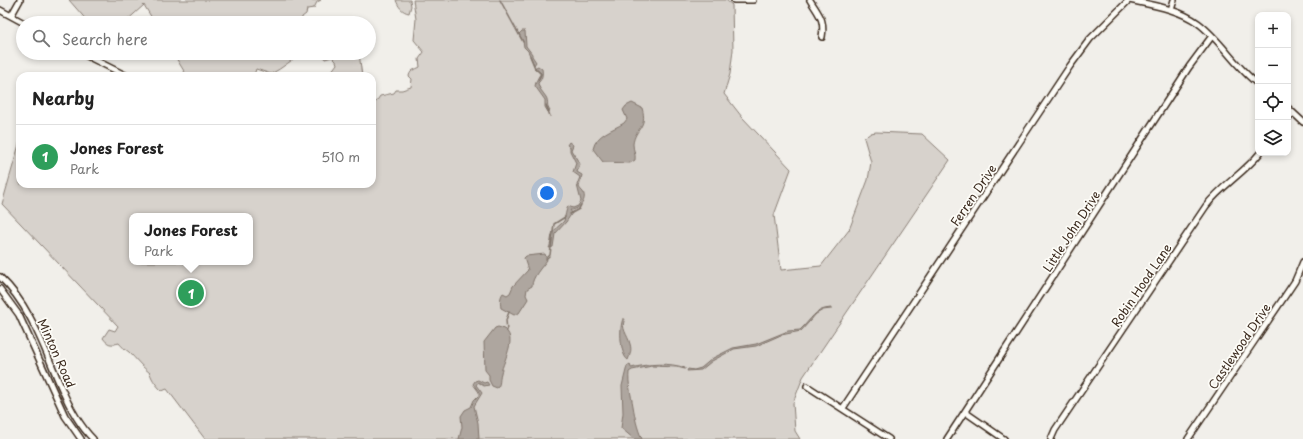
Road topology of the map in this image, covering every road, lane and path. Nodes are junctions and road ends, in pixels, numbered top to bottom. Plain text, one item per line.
1 (20, 0) edge
2 (734, 0) edge
3 (753, 0) edge
4 (810, 0) edge
5 (1129, 0) edge
6 (1174, 0) edge
7 (0, 10) edge
8 (1171, 10) junction
9 (11, 16) junction
10 (16, 19) edge
11 (1212, 36) junction
12 (822, 37) dead end
13 (95, 60) edge
14 (118, 72) edge
15 (1255, 81) edge
16 (1293, 113) joint
17 (1291, 115) edge
18 (1303, 122) edge
19 (1258, 156) edge
20 (1303, 262) edge
21 (0, 277) edge
22 (0, 289) edge
23 (807, 386) dead end
24 (843, 408) junction
25 (965, 412) junction
26 (81, 439) edge
27 (93, 439) edge
28 (889, 439) edge
29 (947, 439) edge
30 (1004, 439) edge
31 (1051, 439) edge
32 (1188, 439) edge

1 - 9 street
2 - 3 street
4 - 12 street
5 - 8 street
5 - 24 street, Ferren Drive
6 - 8 street
7 - 9 street
8 - 11 street
9 - 10 street
11 - 15 street
11 - 25 street, Little John Drive
13 - 14 street
16 - 17 street
16 - 18 street
19 - 31 street, Robin Hood Lane
20 - 32 street, Castlewood Drive
21 - 27 street, Minton Road
22 - 26 street, Minton Road
23 - 24 street
24 - 28 street
25 - 29 street, Little John Drive
25 - 30 street

